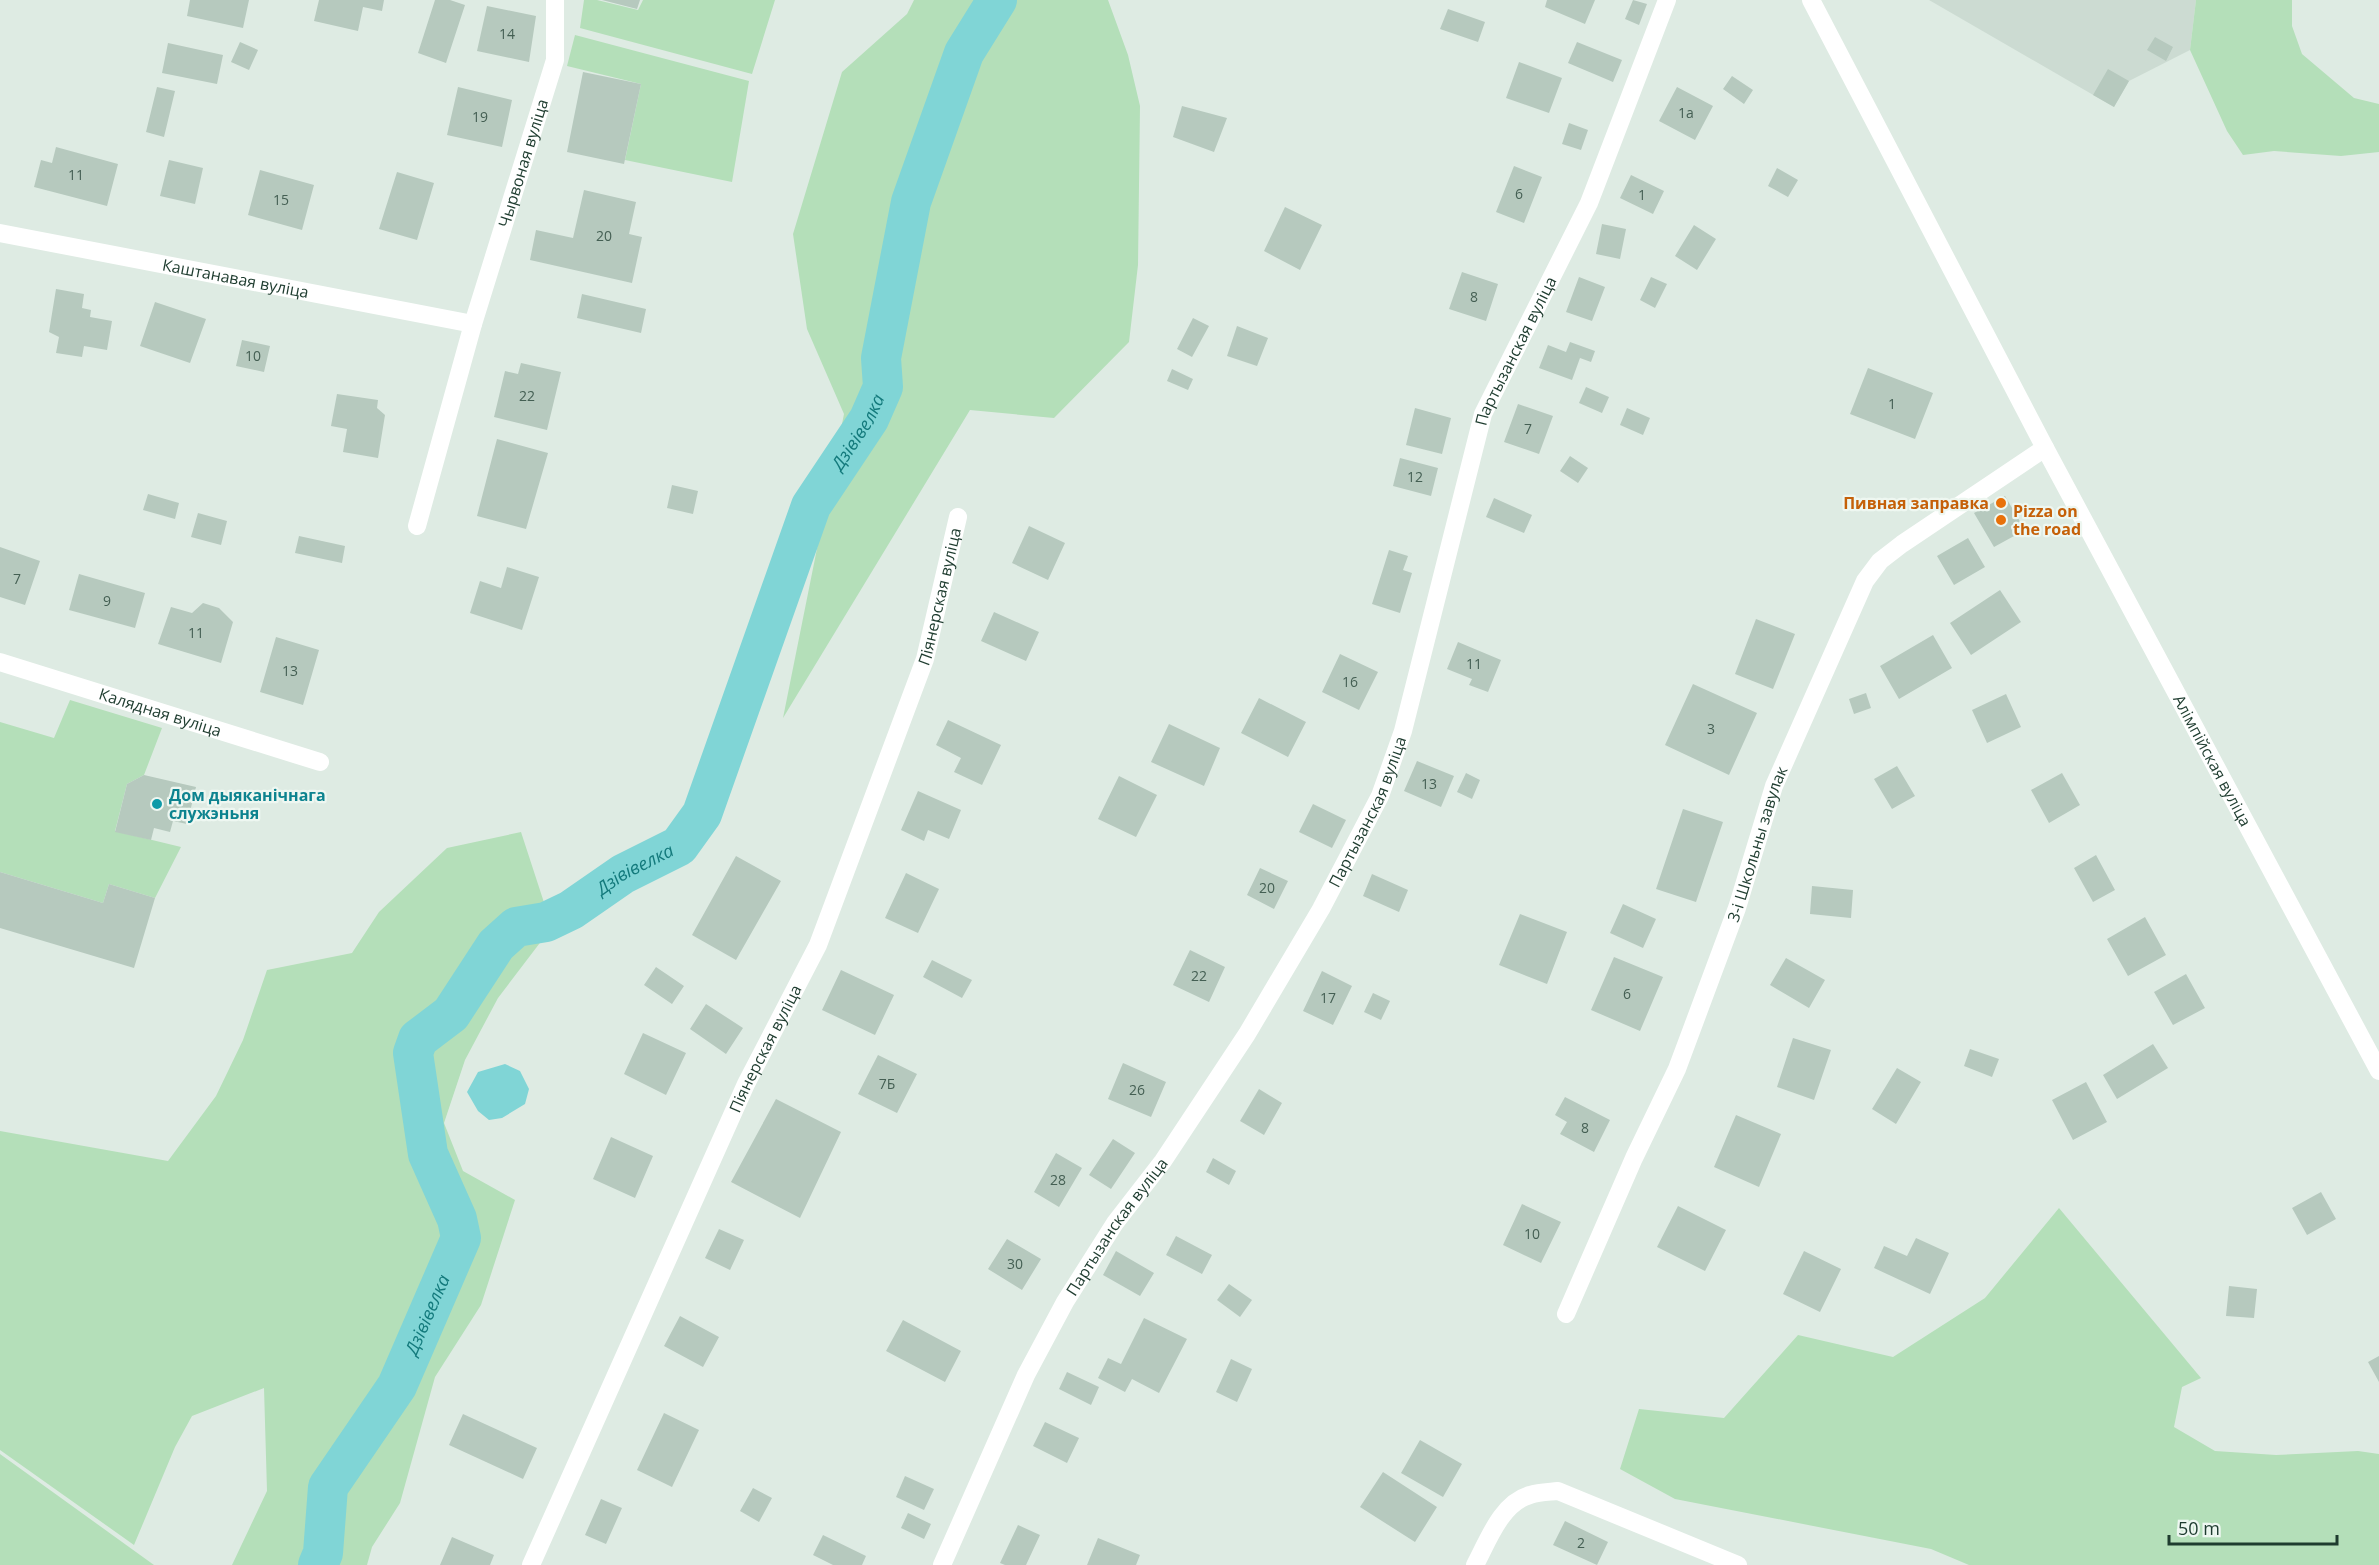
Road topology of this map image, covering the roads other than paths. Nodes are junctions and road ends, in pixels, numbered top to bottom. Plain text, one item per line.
1 (555, 0) edge
2 (1667, 0) edge
3 (1811, 0) edge
4 (0, 233) edge
5 (472, 324) junction
6 (2045, 448) junction
7 (958, 517) dead end
8 (417, 526) dead end
9 (0, 662) edge
10 (320, 762) dead end
11 (2379, 1071) edge
12 (1566, 1314) dead end
13 (531, 1565) edge
14 (942, 1565) edge
15 (1475, 1565) edge
16 (1738, 1565) edge

1 - 5 street, Чырвоная вуліца
2 - 14 street, Партызанская вуліца
3 - 6 street, Алімпійская вуліца
4 - 5 street, Каштанавая вуліца
5 - 8 street, Чырвоная вуліца
6 - 11 street, Алімпійская вуліца
6 - 12 street, 3-і Школьны завулак
7 - 13 street, Піянерская вуліца
9 - 10 street, Калядная вуліца
15 - 16 street

